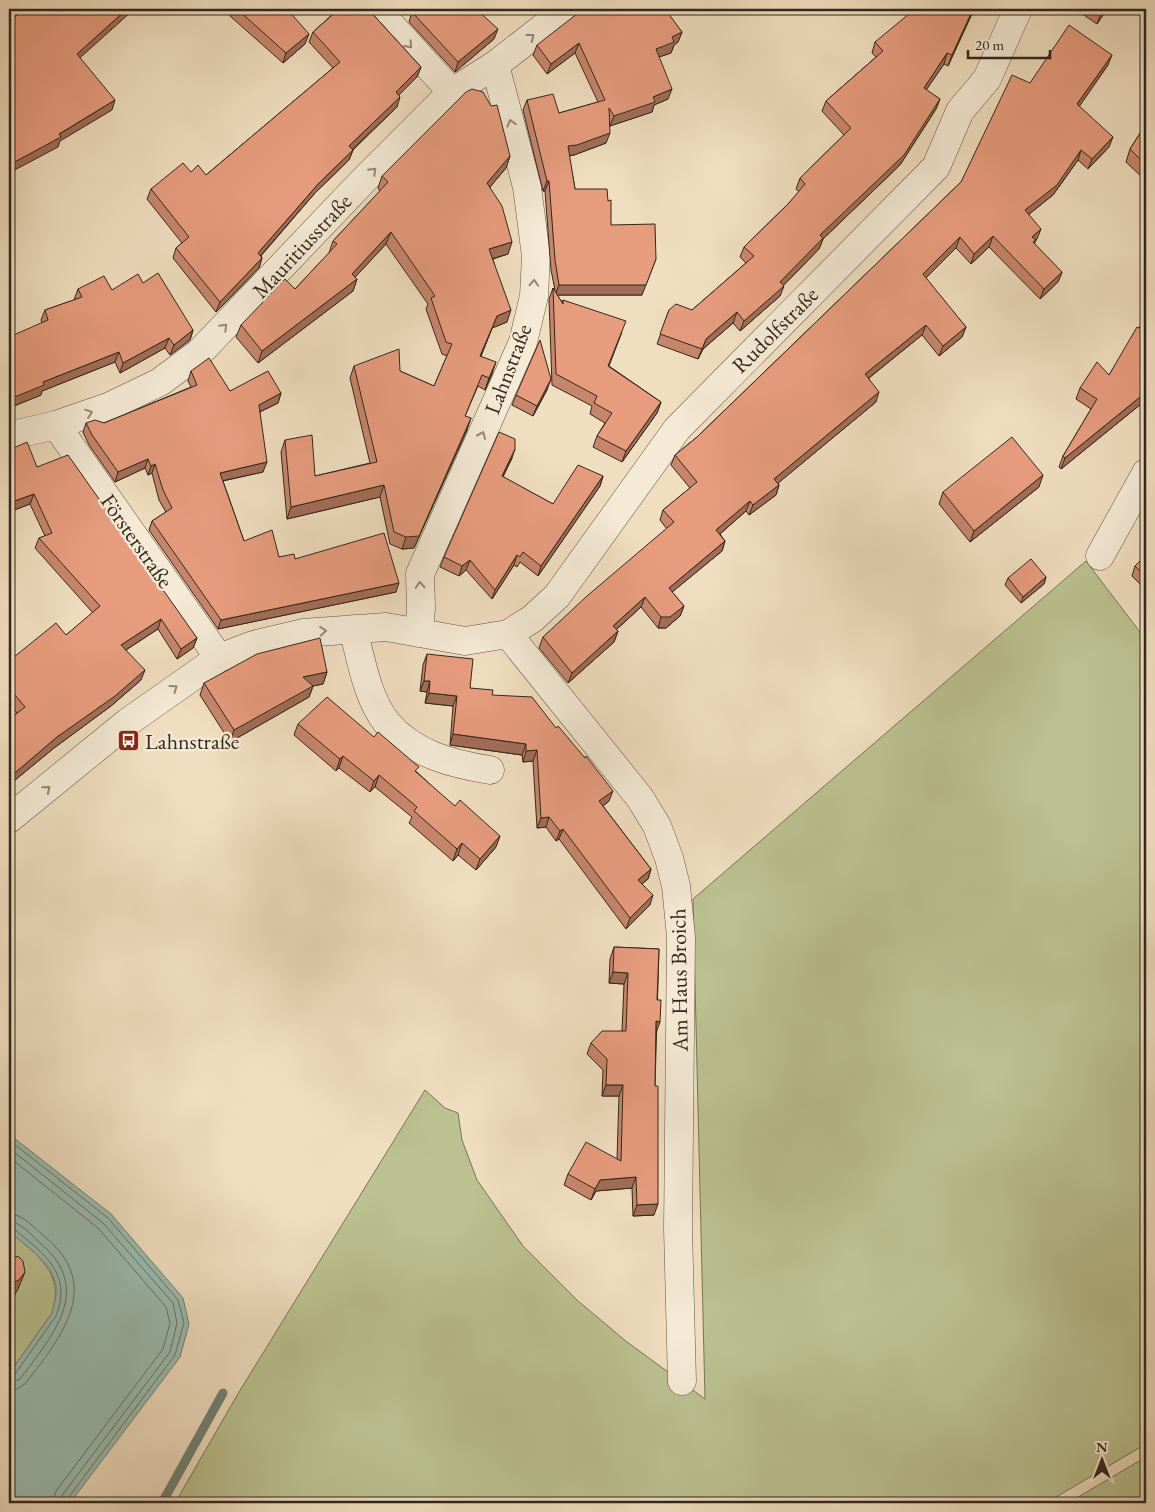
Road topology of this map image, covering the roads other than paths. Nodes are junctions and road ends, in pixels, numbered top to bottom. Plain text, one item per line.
1 (376, 9) edge
2 (568, 9) edge
3 (1018, 9) edge
4 (495, 66) junction
5 (452, 92) junction
6 (56, 425) junction
7 (9, 436) edge
8 (1146, 473) edge
9 (1100, 556) dead end
10 (353, 629) junction
11 (419, 633) junction
12 (508, 634) junction
13 (218, 658) junction
14 (490, 770) dead end
15 (9, 820) edge
16 (682, 1381) dead end

1 -> 5 street
4 -> 2 street, Mauritiusstraße
3 - 12 street, Rudolfstraße
4 - 5 street, Mauritiusstraße
11 -> 4 street, Lahnstraße
6 -> 5 street, Mauritiusstraße
6 - 7 street, Mauritiusstraße
6 - 13 street, Försterstraße
8 - 9 street
10 - 11 street
13 -> 10 street
10 - 14 street
11 - 12 street
12 - 16 street, Am Haus Broich
15 -> 13 street

